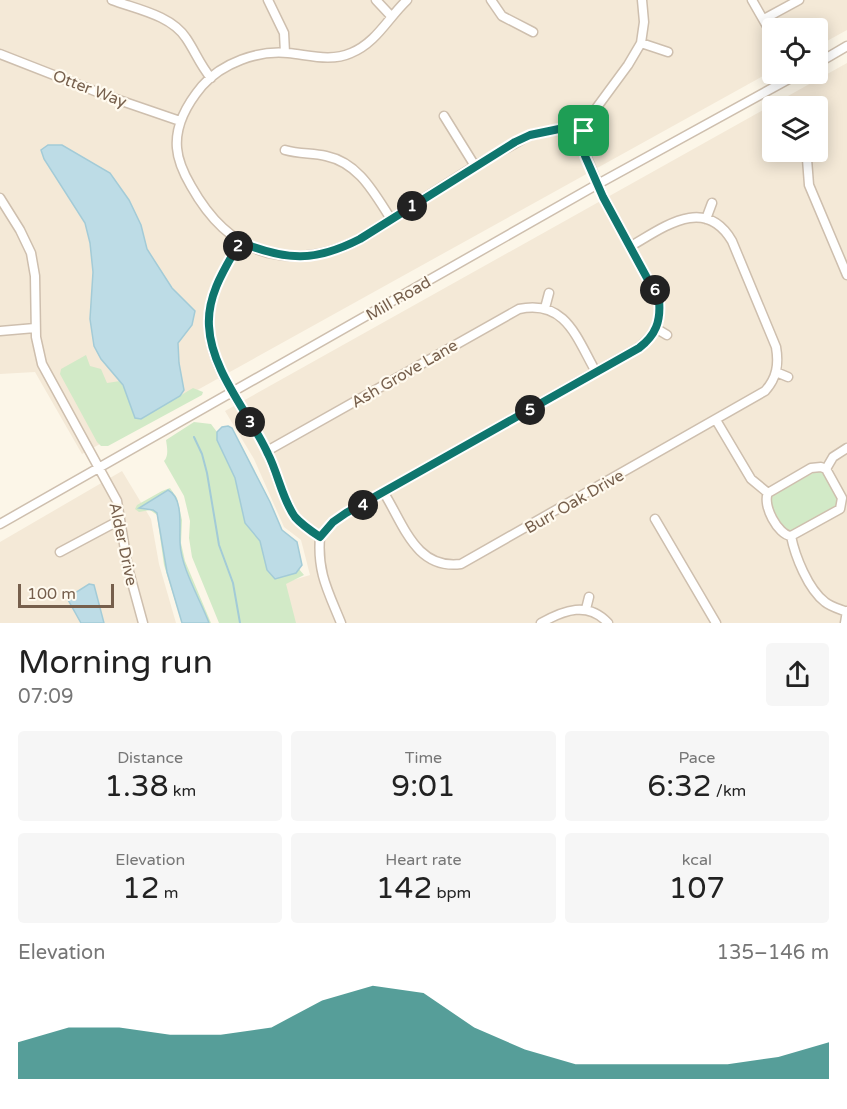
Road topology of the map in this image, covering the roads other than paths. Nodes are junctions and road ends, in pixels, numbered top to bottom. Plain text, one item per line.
1 (112, 0) edge
2 (268, 0) edge
3 (376, 0) edge
4 (406, 0) edge
5 (491, 0) edge
6 (642, 0) edge
7 (752, 0) edge
8 (799, 0) edge
9 (391, 16) junction
10 (763, 18) edge
11 (766, 18) edge
12 (533, 32) dead end
13 (640, 43) junction
14 (847, 46) edge
15 (668, 52) dead end
16 (285, 53) junction
17 (0, 54) edge
18 (828, 57) edge
19 (211, 78) junction
20 (778, 84) edge
21 (444, 116) dead end
22 (180, 121) junction
23 (584, 131) junction
24 (285, 150) dead end
25 (807, 162) edge
26 (475, 166) junction
27 (598, 184) junction
28 (0, 198) edge
29 (712, 203) dead end
30 (391, 219) junction
31 (706, 219) junction
32 (240, 242) junction
33 (631, 246) junction
34 (847, 275) edge
35 (549, 293) dead end
36 (545, 308) junction
37 (35, 328) junction
38 (657, 329) junction
39 (0, 331) edge
40 (667, 335) dead end
41 (596, 372) junction
42 (776, 372) junction
43 (788, 377) dead end
44 (233, 391) junction
45 (716, 420) junction
46 (847, 448) edge
47 (267, 451) junction
48 (98, 468) junction
49 (826, 469) junction
50 (384, 493) junction
51 (768, 493) junction
52 (655, 519) dead end
53 (120, 520) junction
54 (0, 524) edge
55 (791, 536) junction
56 (320, 537) junction
57 (60, 552) dead end
58 (589, 597) dead end
59 (586, 609) junction
60 (847, 611) edge
61 (143, 623) edge
62 (341, 623) edge
63 (541, 623) edge
64 (608, 623) edge
65 (716, 623) edge
66 (845, 623) edge

1 - 19 street
2 - 16 street
3 - 9 street
4 - 9 street
5 - 12 street
6 - 13 street
7 - 10 street
8 - 11 street
9 - 16 street
13 - 15 street
13 - 23 street
14 - 18 street
16 - 19 street
17 - 22 street, Otter Way
19 - 22 street
20 - 27 street, Mill Road
21 - 26 street
22 - 32 street
23 - 26 street
23 - 27 street
24 - 30 street
25 - 34 street
26 - 30 street
27 - 33 street
27 - 44 street, Mill Road
28 - 37 street, Alder Drive
29 - 31 street
30 - 32 street
31 - 33 street
31 - 42 street
32 - 44 street
33 - 38 street
35 - 36 street
36 - 41 street
36 - 47 street, Ash Grove Lane
37 - 39 street
37 - 48 street, Alder Drive
38 - 40 street
38 - 41 street
41 - 50 street
42 - 43 street
42 - 45 street, Burr Oak Drive
44 - 47 street
44 - 48 street, Mill Road
45 - 50 street, Burr Oak Drive
45 - 51 street
46 - 49 street
47 - 56 street
48 - 53 street, Alder Drive
48 - 54 street, Mill Road
49 - 51 street
49 - 55 street
50 - 56 street
51 - 55 street
52 - 65 street
53 - 57 street
53 - 61 street, Alder Drive
55 - 60 street
56 - 62 street
58 - 59 street
59 - 63 street
59 - 64 street
60 - 66 street

